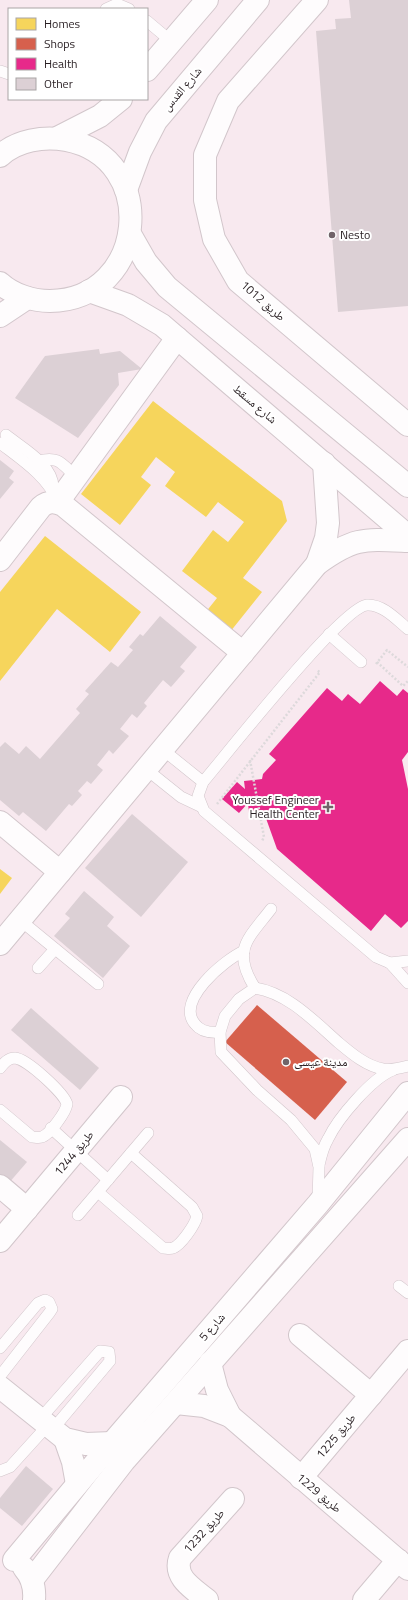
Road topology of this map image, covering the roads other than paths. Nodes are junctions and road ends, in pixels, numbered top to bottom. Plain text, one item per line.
1 (207, 0) edge
2 (258, 0) edge
3 (317, 0) edge
4 (108, 8) edge
5 (126, 8) edge
6 (148, 22) edge
7 (172, 42) junction
8 (148, 69) edge
9 (120, 100) edge
10 (57, 138) junction
11 (0, 142) edge
12 (22, 143) junction
13 (0, 156) edge
14 (126, 190) junction
15 (130, 234) junction
16 (0, 284) edge
17 (89, 291) junction
18 (27, 298) junction
19 (0, 316) edge
20 (177, 338) junction
21 (408, 425) edge
22 (3, 439) edge
23 (38, 461) junction
24 (324, 463) junction
25 (76, 477) junction
26 (408, 486) edge
27 (55, 497) junction
28 (408, 536) edge
29 (408, 541) edge
30 (0, 560) edge
31 (317, 564) junction
32 (408, 629) edge
33 (329, 634) junction
34 (243, 653) junction
35 (361, 662) road end
36 (162, 749) junction
37 (146, 769) junction
38 (203, 782) junction
39 (200, 806) junction
40 (0, 822) edge
41 (60, 872) junction
42 (271, 909) dead end
43 (20, 920) junction
44 (0, 944) edge
45 (55, 949) junction
46 (244, 951) junction
47 (408, 961) edge
48 (390, 962) junction
49 (38, 968) dead end
50 (408, 983) edge
51 (98, 984) dead end
52 (255, 988) junction
53 (220, 1032) junction
54 (405, 1067) edge
55 (0, 1068) edge
56 (408, 1092) edge
57 (121, 1097) dead end
58 (0, 1110) edge
59 (51, 1128) junction
60 (148, 1133) dead end
61 (408, 1139) edge
62 (75, 1151) junction
63 (131, 1153) junction
64 (319, 1167) junction
65 (108, 1180) junction
66 (0, 1186) edge
67 (98, 1192) junction
68 (318, 1204) junction
69 (27, 1209) junction
70 (78, 1215) dead end
71 (0, 1241) edge
72 (300, 1335) dead end
73 (0, 1348) edge
74 (408, 1351) edge
75 (210, 1363) junction
76 (0, 1376) edge
77 (0, 1387) edge
78 (371, 1394) junction
79 (176, 1403) junction
80 (230, 1416) junction
81 (51, 1428) junction
82 (112, 1443) junction
83 (0, 1471) edge
84 (301, 1478) junction
85 (77, 1484) junction
86 (232, 1499) dead end
87 (7, 1558) edge
88 (403, 1564) edge
89 (33, 1590) edge
90 (207, 1600) edge
91 (364, 1600) edge

1 - 7 street
2 - 14 street, شارع القدس
3 - 21 street, طريق 1012
4 - 5 lane
6 - 7 lane
7 - 8 street
9 - 10 street
10 - 12 street
10 - 14 street
11 - 12 street
12 - 13 street
14 - 15 street
15 - 17 street
15 - 26 street
16 - 18 street
17 - 18 street
17 - 20 street, شارع مسقط
18 - 19 street
20 - 24 street, شارع مسقط
20 - 25 street
22 - 23 lane
22 - 27 lane
23 - 25 lane
23 - 27 lane
24 - 28 street, شارع مسقط
24 - 31 street
25 - 27 street
27 - 30 street
27 - 34 street
29 - 31 street
31 - 34 street
32 - 33 lane
33 - 35 lane
33 - 38 lane
34 - 36 street
36 - 37 street
36 - 38 lane
37 - 39 lane
37 - 41 street
38 - 39 lane
39 - 48 lane
40 - 41 street
41 - 43 street
42 - 46 lane
43 - 44 street
43 - 45 lane
45 - 49 lane
45 - 51 lane
46 - 52 lane
46 - 53 lane
47 - 48 lane
48 - 50 lane
52 - 53 lane
52 - 54 lane
53 - 64 lane
54 - 64 lane
55 - 59 lane
56 - 68 street, شارع 5
57 - 62 street, طريق 1244
58 - 59 lane
59 - 62 lane
60 - 63 lane
61 - 75 street, شارع 5
62 - 65 lane
62 - 69 street, طريق 1244
63 - 65 lane
63 - 67 lane
64 - 68 lane
65 - 67 lane
66 - 69 street
67 - 70 lane
68 - 82 street, شارع 5
69 - 71 street, طريق 1244
72 - 78 street
73 - 76 lane
74 - 78 street, طريق 1225
75 - 79 street, شارع 5
75 - 80 street, طريق 1229
77 - 81 street
78 - 84 street, طريق 1225
79 - 80 street, طريق 1229
79 - 89 street, شارع 5
80 - 84 street, طريق 1229
81 - 81 lane
81 - 82 street
81 - 83 lane
81 - 85 street
82 - 85 street, شارع 5
84 - 88 street, طريق 1229
85 - 87 street, شارع 5
86 - 90 street, طريق 1232
87 - 89 street
88 - 91 street

